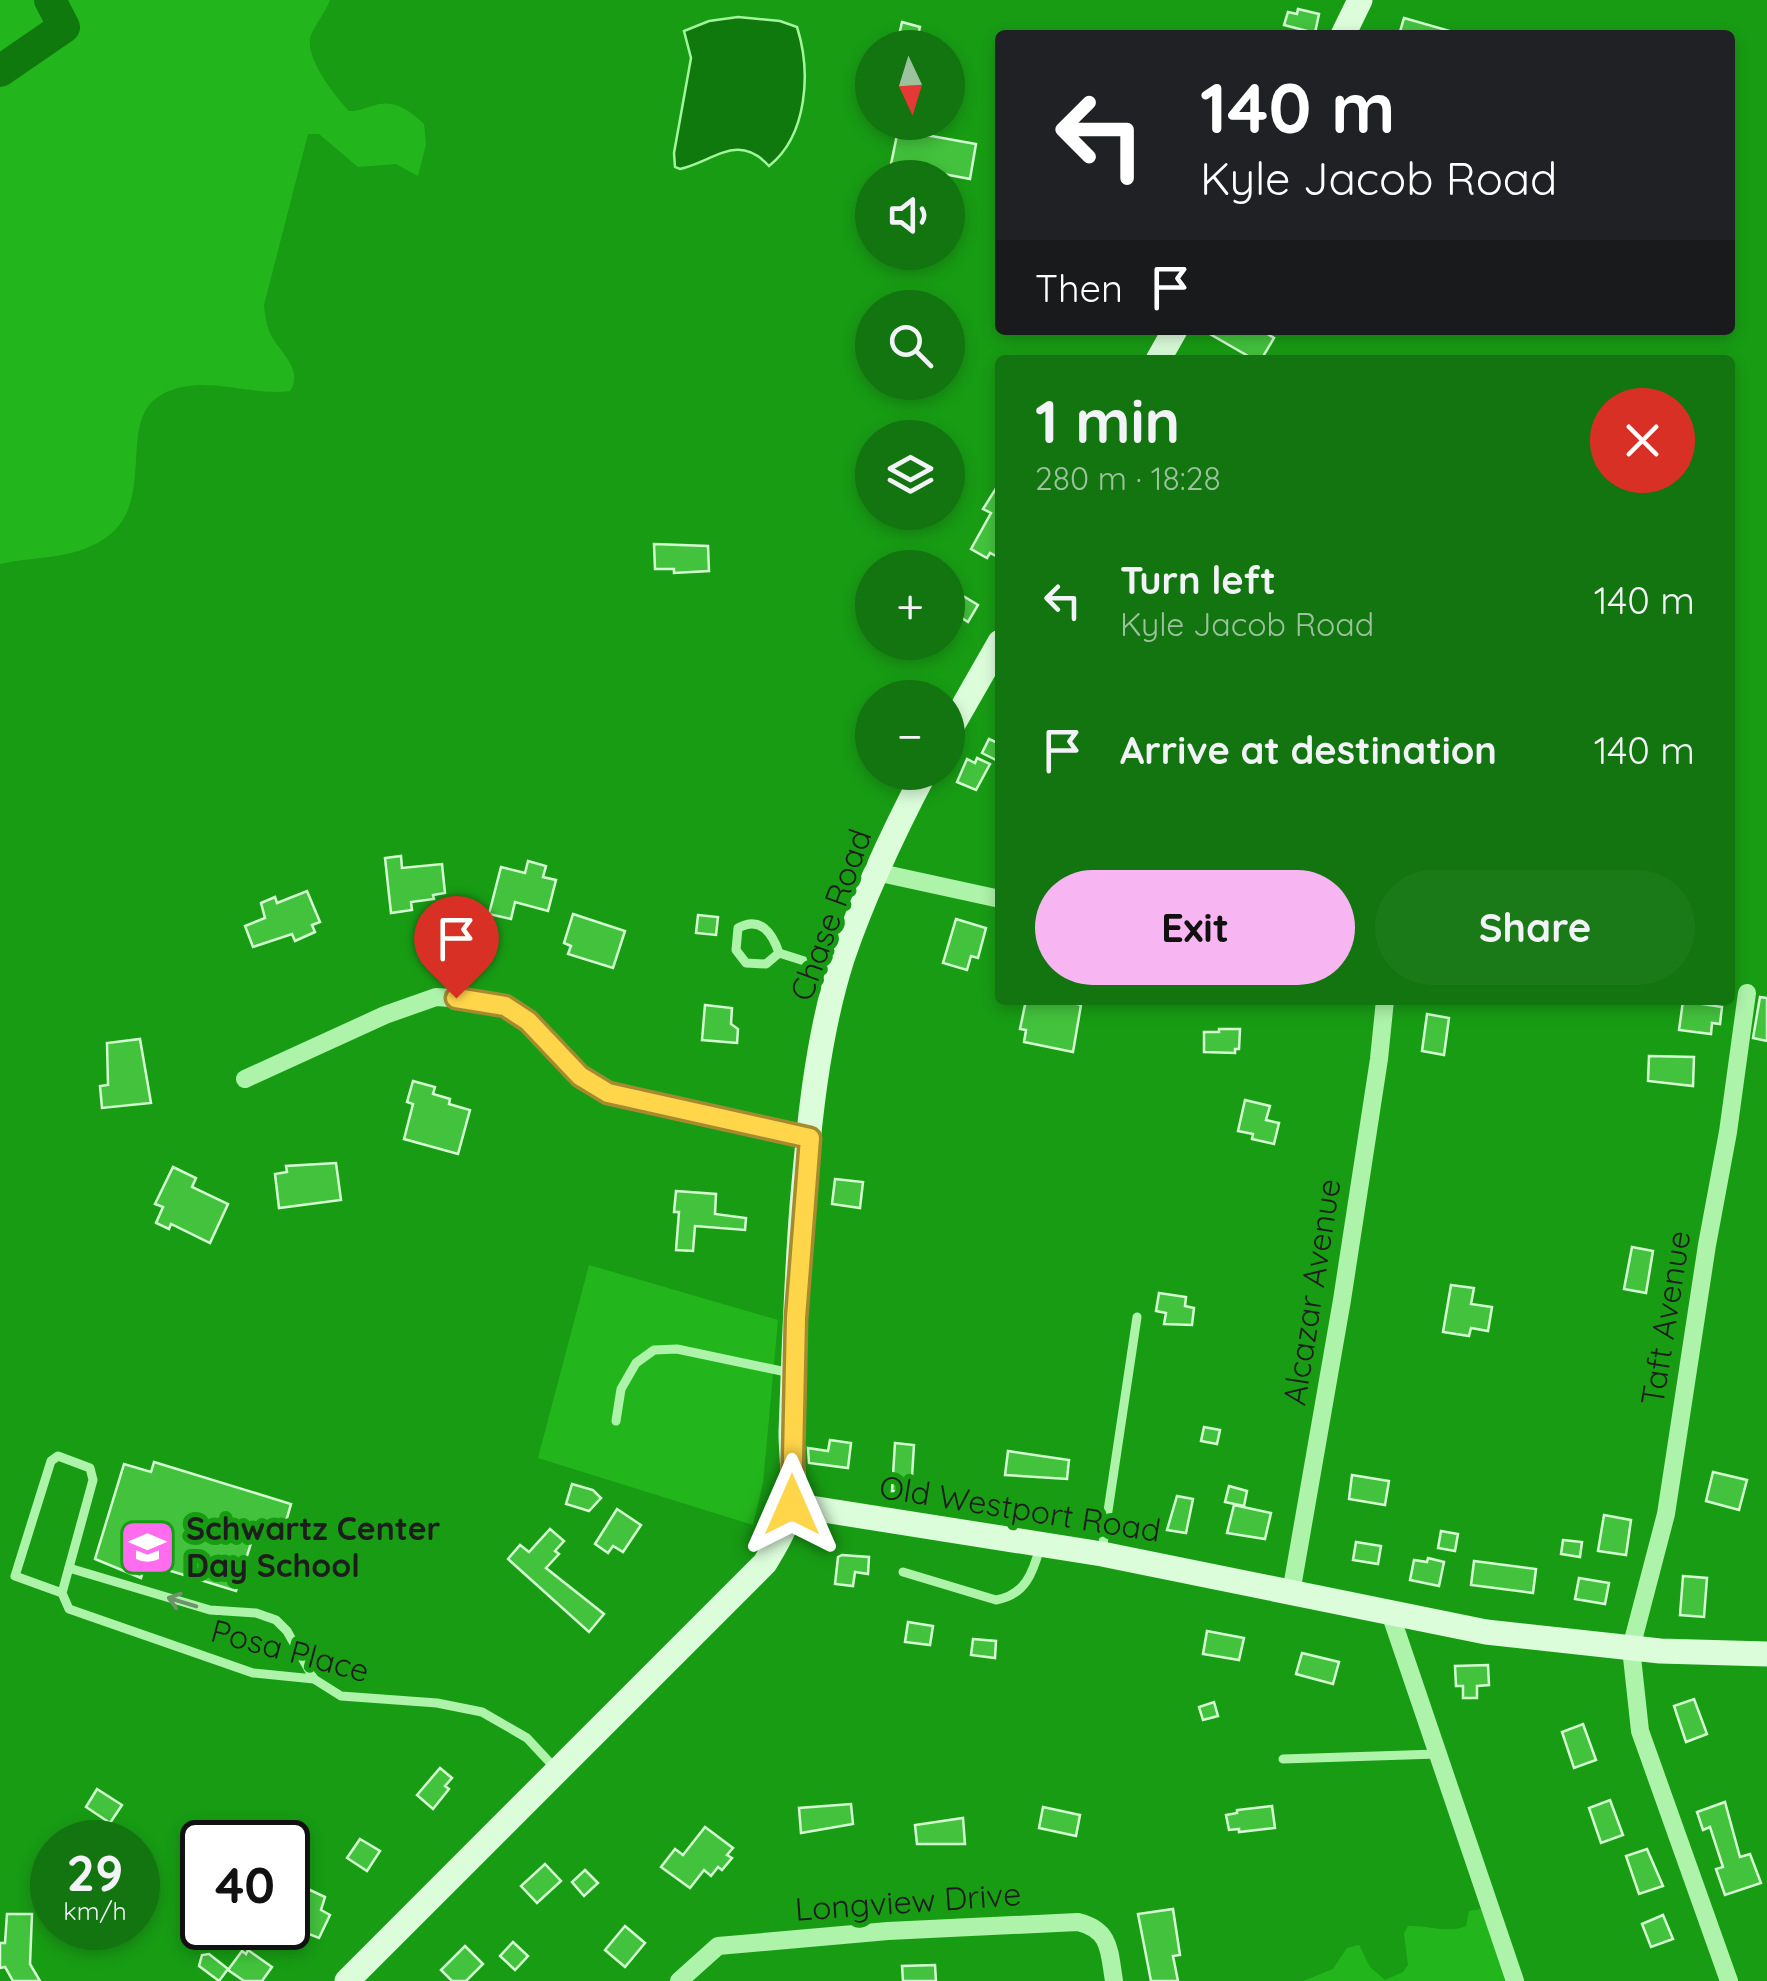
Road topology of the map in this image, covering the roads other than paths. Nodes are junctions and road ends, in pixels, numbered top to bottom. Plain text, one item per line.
1 (1355, 2) edge
2 (1345, 30) edge
3 (995, 651) edge
4 (965, 703) edge
5 (916, 790) edge
6 (876, 872) junction
7 (995, 898) edge
8 (779, 953) junction
9 (839, 972) junction
10 (1747, 993) dead end
11 (1384, 1005) edge
12 (246, 1079) dead end
13 (810, 1138) junction
14 (1136, 1317) dead end
15 (794, 1374) junction
16 (616, 1421) dead end
17 (792, 1505) junction
18 (1040, 1544) junction
19 (1102, 1554) junction
20 (69, 1568) junction
21 (903, 1572) dead end
22 (62, 1593) junction
23 (1291, 1594) junction
24 (1390, 1613) junction
25 (1631, 1648) junction
26 (1767, 1654) edge
27 (314, 1679) junction
28 (1440, 1754) junction
29 (1283, 1760) dead end
30 (558, 1770) junction
31 (347, 1981) edge
32 (678, 1981) edge
33 (1114, 1981) edge
34 (1516, 1981) edge
35 (1729, 1981) edge

1 - 2 main road
3 - 4 main road
5 - 6 main road, Chase Road
6 - 7 street
6 - 9 main road, Chase Road
8 - 8 lane
8 - 9 lane
9 - 13 main road, Chase Road
10 - 25 street, Taft Avenue
11 - 23 street, Alcazar Avenue
12 - 13 street
13 - 15 main road, Chase Road
14 - 19 lane
15 - 16 lane
15 - 17 main road, Chase Road
17 - 18 main road, Old Westport Road
17 - 30 main road
18 - 19 main road, Old Westport Road
18 - 21 lane
19 - 23 main road, Old Westport Road
20 - 22 lane
20 - 22 lane, Posa Place
27 -> 20 lane
22 - 27 lane, Posa Place
23 - 24 main road, Old Westport Road
24 - 25 main road, Old Westport Road
24 - 28 street
25 - 26 main road, Old Westport Road
25 - 35 street
27 - 30 lane, Posa Place
28 - 29 lane
28 - 34 street
30 - 31 main road
32 - 33 street, Longview Drive

